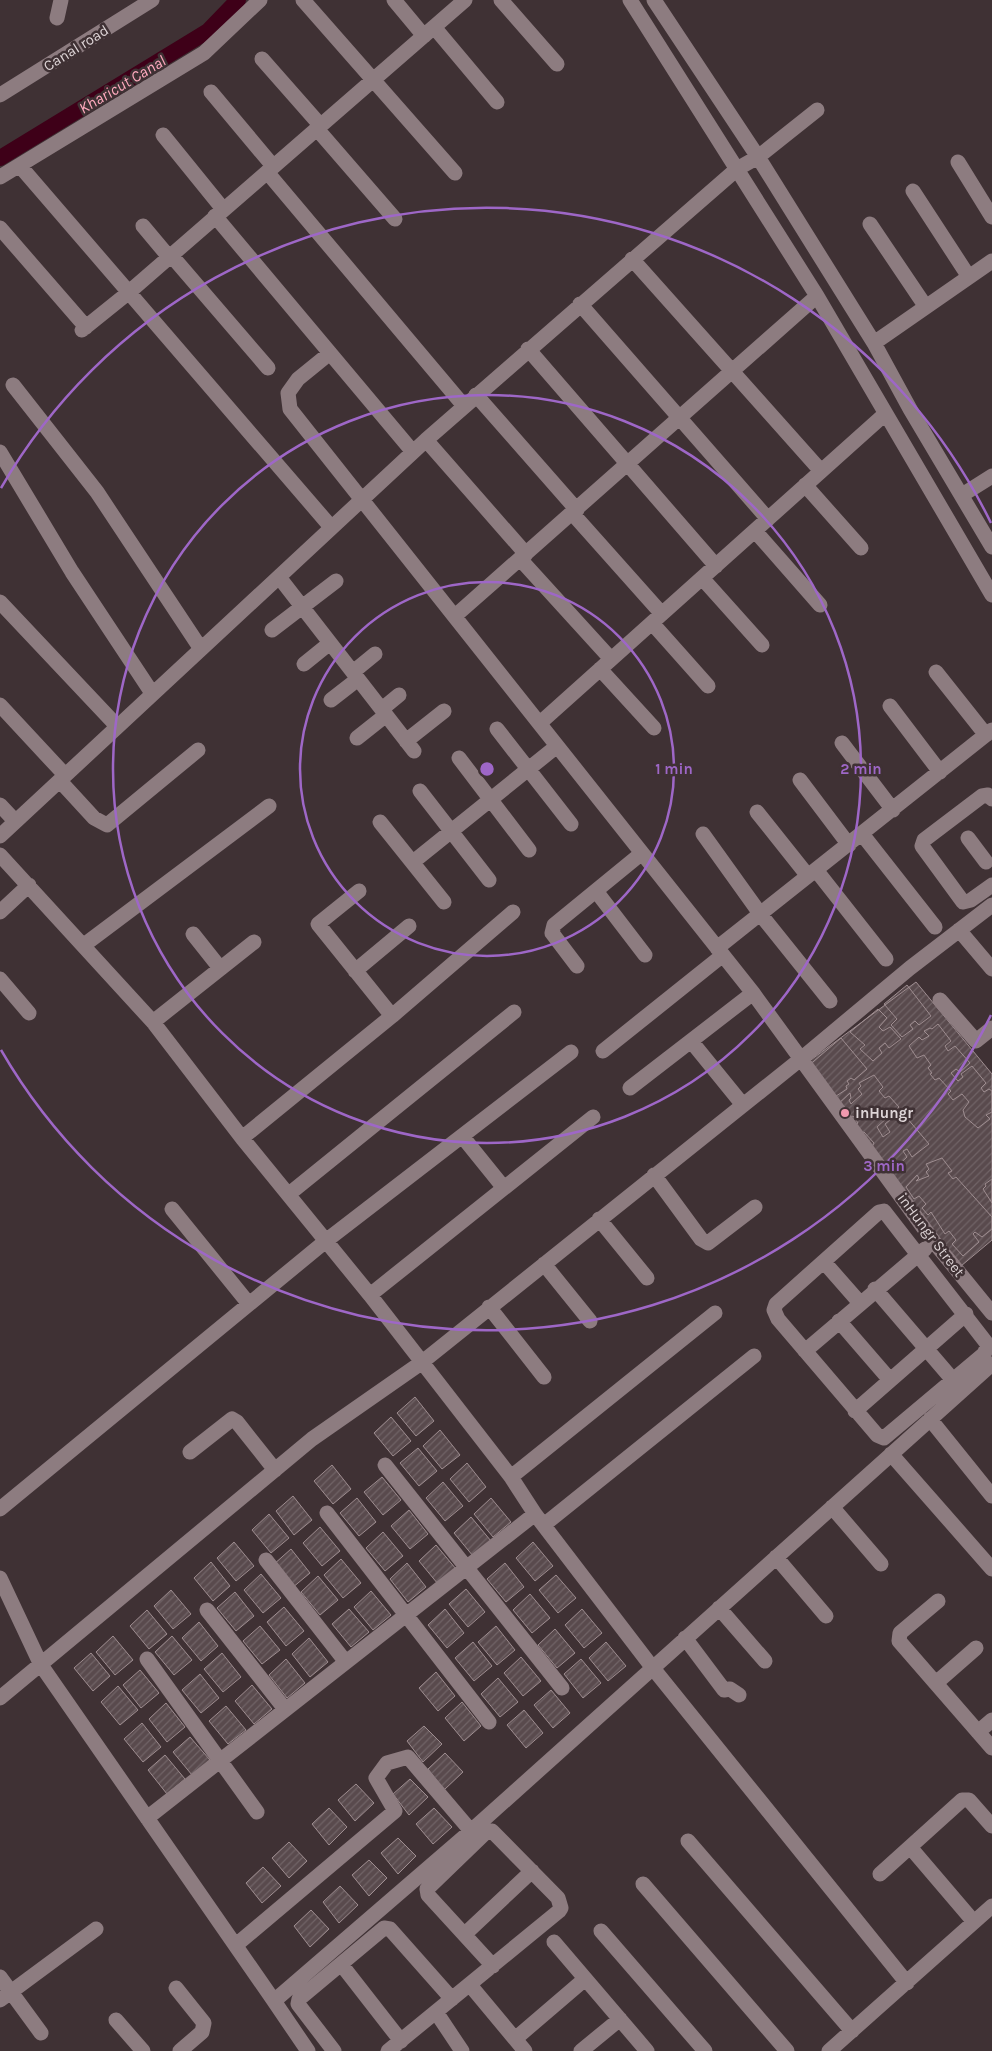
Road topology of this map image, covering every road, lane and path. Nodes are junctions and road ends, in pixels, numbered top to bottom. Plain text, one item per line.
1 (61, 0) edge
2 (152, 0) edge
3 (260, 0) edge
4 (303, 0) edge
5 (394, 0) edge
6 (465, 0) edge
7 (501, 0) edge
8 (630, 0) edge
9 (654, 0) edge
10 (57, 18) dead end
11 (429, 32) junction
12 (262, 59) dead end
13 (557, 64) dead end
14 (374, 80) junction
15 (211, 92) dead end
16 (0, 95) edge
17 (497, 102) dead end
18 (816, 110) dead end
19 (319, 127) junction
20 (163, 135) dead end
21 (758, 157) junction
22 (958, 162) dead end
23 (20, 166) junction
24 (270, 169) junction
25 (737, 169) junction
26 (455, 173) dead end
27 (0, 177) edge
28 (912, 191) dead end
29 (219, 213) junction
30 (992, 217) edge
31 (395, 219) dead end
32 (870, 224) dead end
33 (143, 226) dead end
34 (0, 228) edge
35 (170, 256) junction
36 (632, 259) junction
37 (992, 261) edge
38 (969, 277) junction
39 (128, 293) junction
40 (817, 296) junction
41 (580, 304) junction
42 (926, 307) junction
43 (874, 342) junction
44 (528, 349) junction
45 (330, 353) junction
46 (268, 368) dead end
47 (732, 372) junction
48 (13, 384) dead end
49 (476, 395) junction
50 (464, 406) junction
51 (885, 414) junction
52 (680, 418) junction
53 (426, 440) junction
54 (0, 452) edge
55 (413, 452) junction
56 (628, 465) junction
57 (822, 471) junction
58 (992, 476) edge
59 (806, 486) junction
60 (962, 495) junction
61 (362, 499) junction
62 (575, 512) junction
63 (768, 519) junction
64 (331, 528) junction
65 (755, 531) junction
66 (992, 546) edge
67 (861, 548) dead end
68 (523, 556) junction
69 (716, 566) junction
70 (279, 577) junction
71 (702, 578) junction
72 (336, 581) dead end
73 (992, 595) edge
74 (0, 602) edge
75 (820, 605) dead end
76 (302, 607) junction
77 (455, 616) junction
78 (657, 618) junction
79 (272, 630) dead end
80 (330, 643) junction
81 (762, 645) dead end
82 (201, 650) junction
83 (375, 654) dead end
84 (304, 664) dead end
85 (606, 664) junction
86 (936, 672) dead end
87 (355, 675) junction
88 (708, 686) dead end
89 (152, 692) junction
90 (399, 695) dead end
91 (331, 700) dead end
92 (0, 705) edge
93 (890, 706) dead end
94 (444, 710) dead end
95 (384, 712) junction
96 (540, 723) junction
97 (117, 726) junction
98 (654, 728) dead end
99 (497, 729) dead end
100 (989, 733) edge
101 (358, 738) dead end
102 (842, 743) dead end
103 (557, 746) junction
104 (198, 750) dead end
105 (459, 758) dead end
106 (528, 769) junction
107 (940, 772) junction
108 (62, 778) junction
109 (800, 780) dead end
110 (420, 791) dead end
111 (490, 799) junction
112 (992, 799) edge
113 (0, 806) edge
114 (269, 806) dead end
115 (893, 810) junction
116 (757, 812) dead end
117 (15, 821) junction
118 (380, 822) dead end
119 (571, 824) dead end
120 (451, 832) junction
121 (702, 834) dead end
122 (862, 834) junction
123 (0, 836) edge
124 (968, 838) dead end
125 (849, 844) junction
126 (529, 850) dead end
127 (642, 853) junction
128 (0, 855) edge
129 (413, 862) junction
130 (990, 863) edge
131 (812, 873) junction
132 (489, 880) dead end
133 (29, 885) junction
134 (992, 885) edge
135 (359, 891) dead end
136 (596, 891) junction
137 (444, 902) dead end
138 (992, 905) edge
139 (0, 912) edge
140 (513, 912) dead end
141 (761, 914) junction
142 (409, 926) dead end
143 (935, 926) dead end
144 (959, 930) junction
145 (193, 934) dead end
146 (254, 942) dead end
147 (84, 945) junction
148 (720, 952) junction
149 (644, 955) dead end
150 (886, 959) dead end
151 (577, 966) dead end
152 (220, 968) junction
153 (992, 968) edge
154 (355, 971) junction
155 (0, 979) edge
156 (753, 993) junction
157 (830, 1000) dead end
158 (940, 1000) dead end
159 (514, 1012) dead end
160 (29, 1013) dead end
161 (392, 1016) junction
162 (153, 1022) junction
163 (992, 1028) edge
164 (691, 1041) junction
165 (603, 1051) dead end
166 (571, 1052) dead end
167 (802, 1058) junction
168 (630, 1088) dead end
169 (742, 1105) junction
170 (593, 1117) dead end
171 (462, 1136) junction
172 (242, 1138) junction
173 (654, 1176) junction
174 (504, 1188) junction
175 (289, 1194) junction
176 (755, 1207) dead end
177 (172, 1209) dead end
178 (599, 1219) junction
179 (328, 1240) junction
180 (934, 1242) junction
181 (918, 1254) junction
182 (824, 1262) junction
183 (544, 1264) junction
184 (647, 1278) dead end
185 (875, 1289) junction
186 (370, 1295) junction
187 (860, 1303) junction
188 (249, 1304) junction
189 (489, 1307) junction
190 (715, 1313) dead end
191 (992, 1313) edge
192 (966, 1314) junction
193 (590, 1321) dead end
194 (839, 1321) junction
195 (926, 1348) junction
196 (805, 1351) junction
197 (754, 1356) dead end
198 (421, 1363) junction
199 (992, 1364) edge
200 (544, 1377) dead end
201 (890, 1380) junction
202 (953, 1380) junction
203 (855, 1411) junction
204 (930, 1419) junction
205 (190, 1452) dead end
206 (891, 1454) junction
207 (385, 1465) dead end
208 (275, 1470) junction
209 (510, 1477) junction
210 (992, 1496) edge
211 (832, 1507) junction
212 (0, 1509) edge
213 (327, 1513) dead end
214 (540, 1519) junction
215 (776, 1558) junction
216 (266, 1560) dead end
217 (881, 1564) dead end
218 (467, 1567) junction
219 (992, 1569) edge
220 (0, 1578) edge
221 (938, 1601) dead end
222 (719, 1608) junction
223 (207, 1610) dead end
224 (407, 1613) junction
225 (826, 1616) dead end
226 (685, 1638) junction
227 (976, 1648) dead end
228 (147, 1659) dead end
229 (765, 1660) dead end
230 (345, 1661) junction
231 (41, 1665) junction
232 (652, 1668) junction
233 (936, 1684) junction
234 (562, 1688) dead end
235 (738, 1696) dead end
236 (0, 1698) edge
237 (285, 1709) junction
238 (992, 1720) edge
239 (489, 1722) dead end
240 (978, 1732) junction
241 (992, 1748) edge
242 (220, 1759) junction
243 (257, 1812) dead end
244 (147, 1818) junction
245 (992, 1826) edge
246 (471, 1831) junction
247 (688, 1841) dead end
248 (910, 1847) junction
249 (532, 1872) junction
250 (880, 1874) dead end
251 (643, 1884) dead end
252 (992, 1906) edge
253 (974, 1922) junction
254 (96, 1929) dead end
255 (602, 1931) dead end
256 (465, 1934) junction
257 (554, 1942) dead end
258 (236, 1945) junction
259 (341, 1964) junction
260 (493, 1966) junction
261 (0, 1977) edge
262 (585, 1979) junction
263 (906, 1983) junction
264 (470, 1984) junction
265 (176, 1988) dead end
266 (5, 1996) edge
267 (452, 1998) junction
268 (274, 2001) junction
269 (436, 2012) junction
270 (620, 2019) junction
271 (116, 2020) dead end
272 (852, 2031) junction
273 (42, 2033) dead end
274 (515, 2039) junction
275 (393, 2048) edge
276 (142, 2051) edge
277 (180, 2051) edge
278 (308, 2051) edge
279 (334, 2051) edge
280 (462, 2051) edge
281 (525, 2051) edge
282 (581, 2051) edge
283 (647, 2051) edge
284 (705, 2051) edge
285 (787, 2051) edge
286 (830, 2051) edge

1 - 10 street
2 - 16 street, Canal road
3 - 23 street
4 - 14 street
5 - 11 street
6 - 11 street
7 - 13 street
8 - 25 street
9 - 21 street
11 - 14 street
11 - 17 street
12 - 19 street
14 - 19 street
14 - 26 street
15 - 24 street
18 - 21 street
19 - 24 street
19 - 31 street
20 - 29 street
21 - 25 street
21 - 43 street
22 - 30 street
23 - 27 street
23 - 39 street
24 - 29 street
24 - 50 street
25 - 36 street
25 - 40 street
28 - 38 street
29 - 35 street
29 - 45 street
32 - 42 street
33 - 35 street
34 - 39 street
35 - 39 street
35 - 46 street
36 - 41 street
36 - 47 street
37 - 38 street
38 - 42 street
39 - 64 street
40 - 47 street
40 - 51 street
41 - 44 street
41 - 52 street
42 - 43 street
43 - 60 street
44 - 49 street
44 - 56 street
45 - 55 street
45 - 61 street, inHungr Street
47 - 52 street
47 - 57 street
48 - 82 street
49 - 50 street
49 - 62 street
50 - 53 street
51 - 57 street
51 - 73 street
52 - 56 street
52 - 63 street
53 - 55 street
53 - 68 street
54 - 89 street
55 - 61 street
56 - 62 street
56 - 69 street
57 - 59 street
58 - 60 street
59 - 63 street
59 - 67 street
60 - 66 street
61 - 64 street
61 - 77 street, inHungr Street
62 - 68 street
62 - 78 street
63 - 65 street
64 - 70 street
65 - 69 street
65 - 75 street
68 - 77 street
68 - 85 street
69 - 71 street
70 - 76 street
70 - 82 street
71 - 78 street
71 - 81 street
72 - 76 street
74 - 97 street
76 - 79 street
76 - 80 street
77 - 96 street, inHungr Street
78 - 85 street
78 - 88 street
80 - 84 street
80 - 87 street
82 - 89 street
83 - 87 street
85 - 96 street
85 - 98 street
86 - 100 street
87 - 91 street
87 - 95 street
89 - 97 street
90 - 95 street
92 - 108 street
93 - 107 street
94 - 95 street
95 - 101 street
96 - 103 street, inHungr Street
97 - 108 street
99 - 106 street
100 - 107 street
102 - 115 street
103 - 106 street
103 - 127 street, inHungr Street
104 - 108 street
105 - 111 street
106 - 111 street
106 - 119 street
107 - 115 street
108 - 117 street
109 - 125 street
110 - 120 street
111 - 120 street
111 - 126 street
112 - 134 street
113 - 117 street
114 - 147 street
115 - 122 street
116 - 131 street
117 - 123 street
118 - 129 street
120 - 129 street
120 - 132 street
121 - 141 street
122 - 125 street
122 - 143 street
124 - 130 street
125 - 131 street
127 - 136 street
127 - 148 street, inHungr Street
128 - 133 street
129 - 137 street
131 - 141 street
131 - 150 street
133 - 139 street
133 - 147 street
135 - 154 street
136 - 149 street
136 - 151 street
138 - 144 street
140 - 161 street
141 - 148 street
141 - 157 street
142 - 154 street
144 - 153 street
144 - 167 street
145 - 152 street
146 - 152 street
147 - 162 street
148 - 156 street, inHungr Street
148 - 165 street
152 - 162 street
154 - 161 street
155 - 160 street
156 - 164 street
156 - 167 street, inHungr Street
158 - 163 street
159 - 175 street
161 - 172 street
162 - 172 street
164 - 168 street
164 - 169 street
166 - 171 street
167 - 169 street
167 - 180 street, inHungr Street
169 - 173 street
170 - 174 street
171 - 174 street
171 - 179 street
172 - 175 street
173 - 176 street
173 - 178 street
174 - 186 street
175 - 179 street
177 - 188 street
178 - 183 street
178 - 184 street
179 - 186 street
179 - 188 street
180 - 181 street
180 - 191 street, inHungr Street
181 - 182 street
181 - 185 street
181 - 192 street
182 - 187 street
182 - 196 street
183 - 189 street
183 - 193 street
185 - 187 street
185 - 195 street
186 - 198 street
187 - 194 street
188 - 212 street
189 - 198 street
189 - 200 street
190 - 209 street
192 - 195 street
192 - 202 street
194 - 196 street
194 - 201 street
195 - 201 street
195 - 202 street
196 - 203 street
197 - 214 street
198 - 208 street
198 - 209 street
199 - 204 street
201 - 203 street
202 - 203 street
204 - 206 street
204 - 210 street
205 - 208 street
206 - 211 street
206 - 219 street
207 - 218 street
208 - 231 street
209 - 214 street
211 - 215 street
211 - 217 street
213 - 224 street
214 - 218 street
214 - 232 street
215 - 222 street
215 - 225 street
216 - 230 street
218 - 224 street
218 - 234 street
220 - 231 street
221 - 233 street
222 - 226 street
222 - 229 street
223 - 237 street
224 - 230 street
224 - 239 street
226 - 232 street
226 - 235 street
227 - 233 street
228 - 242 street
230 - 237 street
231 - 236 street
231 - 244 street
232 - 246 street
232 - 263 street
233 - 240 street
237 - 242 street
238 - 240 street
240 - 241 street
242 - 243 street
242 - 244 street
244 - 258 street
245 - 248 street
246 - 258 street
246 - 268 street
247 - 272 street
248 - 250 street
248 - 253 street
249 - 256 street
249 - 256 street
249 - 260 street
251 - 285 street
252 - 253 street
253 - 263 street
254 - 266 street
255 - 284 street
256 - 260 street
257 - 262 street
258 - 268 street
259 - 267 street
259 - 275 street
259 - 279 street
260 - 264 street
261 - 266 street
262 - 270 street
262 - 274 street
263 - 272 street
264 - 267 street
264 - 274 street
265 - 277 street
266 - 273 street
267 - 269 street
268 - 278 street
269 - 275 street
269 - 280 street
270 - 282 street
270 - 283 street
271 - 276 street
272 - 286 street
274 - 281 street

